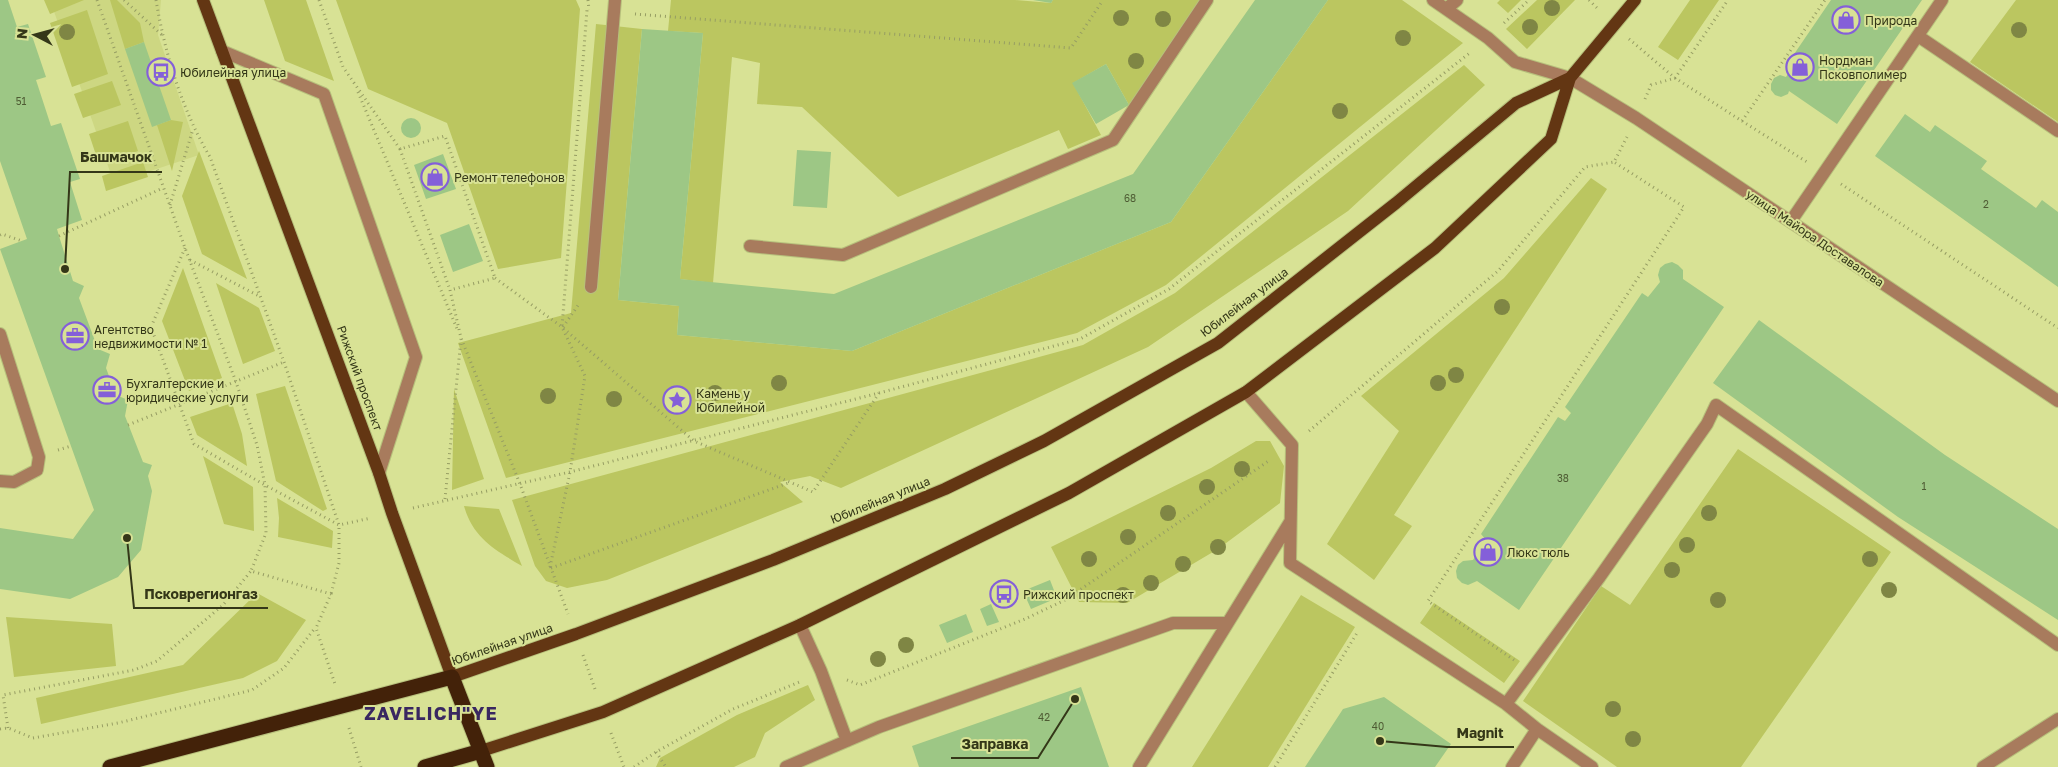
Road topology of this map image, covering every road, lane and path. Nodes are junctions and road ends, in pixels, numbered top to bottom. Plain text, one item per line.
1 (97, 0) edge
2 (124, 0) edge
3 (156, 0) edge
4 (203, 0) edge
5 (319, 0) edge
6 (588, 0) edge
7 (1103, 0) edge
8 (1207, 0) edge
9 (1434, 0) edge
10 (1457, 0) edge
11 (1529, 0) edge
12 (1589, 0) edge
13 (1635, 0) edge
14 (1728, 0) edge
15 (1825, 0) edge
16 (1942, 0) edge
17 (615, 6) edge
18 (1446, 9) junction
19 (1615, 26) junction
20 (162, 36) junction
21 (1918, 36) junction
22 (1488, 38) junction
23 (222, 51) junction
24 (1467, 56) dead end
25 (1570, 78) junction
26 (1675, 78) junction
27 (355, 85) junction
28 (1636, 118) junction
29 (1742, 121) junction
30 (193, 129) junction
31 (2058, 131) edge
32 (400, 149) junction
33 (1614, 162) junction
34 (1824, 173) junction
35 (163, 188) junction
36 (170, 205) junction
37 (1792, 221) junction
38 (0, 235) edge
39 (58, 236) dead end
40 (22, 241) dead end
41 (750, 246) dead end
42 (185, 248) junction
43 (190, 260) junction
44 (495, 278) junction
45 (591, 287) joint
46 (450, 290) junction
47 (260, 296) junction
48 (562, 327) junction
49 (2058, 328) edge
50 (0, 334) edge
51 (461, 338) junction
52 (284, 362) junction
53 (236, 382) junction
54 (1246, 392) junction
55 (879, 393) junction
56 (2058, 401) edge
57 (179, 404) junction
58 (128, 425) dead end
59 (694, 441) junction
60 (1292, 445) junction
61 (379, 473) junction
62 (0, 481) edge
63 (791, 482) junction
64 (520, 484) junction
65 (265, 485) junction
66 (445, 499) junction
67 (392, 513) junction
68 (1290, 521) junction
69 (339, 525) junction
70 (550, 568) junction
71 (251, 571) junction
72 (331, 594) junction
73 (1369, 614) junction
74 (1226, 623) junction
75 (800, 625) junction
76 (316, 628) junction
77 (576, 634) junction
78 (2058, 645) edge
79 (821, 671) junction
80 (1530, 671) junction
81 (452, 677) junction
82 (1506, 704) junction
83 (342, 705) junction
84 (603, 712) junction
85 (2058, 719) edge
86 (8, 728) junction
87 (0, 729) edge
88 (1537, 729) junction
89 (847, 741) junction
90 (481, 751) junction
91 (656, 752) junction
92 (110, 767) edge
93 (361, 767) edge
94 (425, 767) edge
95 (487, 767) edge
96 (624, 767) edge
97 (634, 767) edge
98 (666, 767) edge
99 (786, 767) edge
100 (1139, 767) edge
101 (1276, 767) edge
102 (1512, 767) edge
103 (1592, 767) edge
104 (1983, 767) edge

1 - 35 path
2 - 20 path
3 - 20 path
4 - 23 main road, Рижский проспект
5 - 27 path
6 - 17 path
7 - 17 path
8 - 41 street
9 - 18 street, улица Майора Доставалова
10 - 18 street
11 - 22 path
12 - 19 path
13 - 19 main road, Юбилейная улица
14 - 26 path
15 - 29 path
16 - 21 street
17 - 45 street
18 - 22 street, улица Майора Доставалова
19 - 25 main road, Юбилейная улица
19 - 26 path
20 - 30 path
21 - 31 street
21 - 34 street
22 - 25 street, улица Майора Доставалова
23 - 61 main road, Рижский проспект
23 - 61 street
24 - 55 path
25 - 28 street, улица Майора Доставалова
25 - 54 main road, Юбилейная улица
25 - 77 main road, Юбилейная улица
26 - 28 path
26 - 29 path
27 - 32 path
27 - 51 path
28 - 33 path
28 - 37 street, улица Майора Доставалова
29 - 34 path
30 - 36 path
30 - 47 path
32 - 44 path
32 - 46 path
33 - 60 path
33 - 80 path
34 - 37 street
34 - 49 path
35 - 36 path
35 - 39 path
36 - 42 path
37 - 56 street, улица Майора Доставалова
38 - 40 path
42 - 43 path
42 - 57 path
43 - 47 path
43 - 53 path
44 - 46 path
44 - 48 path
45 - 48 path
46 - 51 path
47 - 52 path
48 - 59 path
50 - 62 street
51 - 64 path
51 - 66 path
52 - 53 path
52 - 69 path
53 - 57 path
53 - 65 path
54 - 60 street
54 - 75 main road, Юбилейная улица
55 - 59 path
55 - 63 path
57 - 58 path
57 - 65 path
59 - 63 path
59 - 64 path
60 - 68 street
60 - 79 path
61 - 67 main road, Рижский проспект
63 - 70 path
64 - 66 path
64 - 70 path
65 - 69 path
65 - 71 path
66 - 67 path
67 - 69 path
67 - 81 main road, Рижский проспект
68 - 73 street
68 - 74 street
69 - 72 path
70 - 77 path
71 - 72 path
71 - 86 path
72 - 76 path
73 - 82 street
73 - 101 path
74 - 89 street
74 - 100 street
75 - 79 street
75 - 84 main road, Юбилейная улица
76 - 83 path
76 - 86 path
77 - 81 main road, Юбилейная улица
77 - 84 path
78 - 80 street
79 - 89 street
79 - 91 path
80 - 82 street
81 - 83 highway, Юбилейная улица
81 - 90 highway, Рижский проспект
82 - 88 street
83 - 92 highway, Юбилейная улица
83 - 93 path
84 - 90 main road, Юбилейная улица
84 - 96 path
85 - 104 street
86 - 87 path
88 - 102 street
88 - 103 street
89 - 99 street
90 - 94 highway, Юбилейная улица
90 - 95 highway, Рижский проспект
91 - 97 path
91 - 98 path

